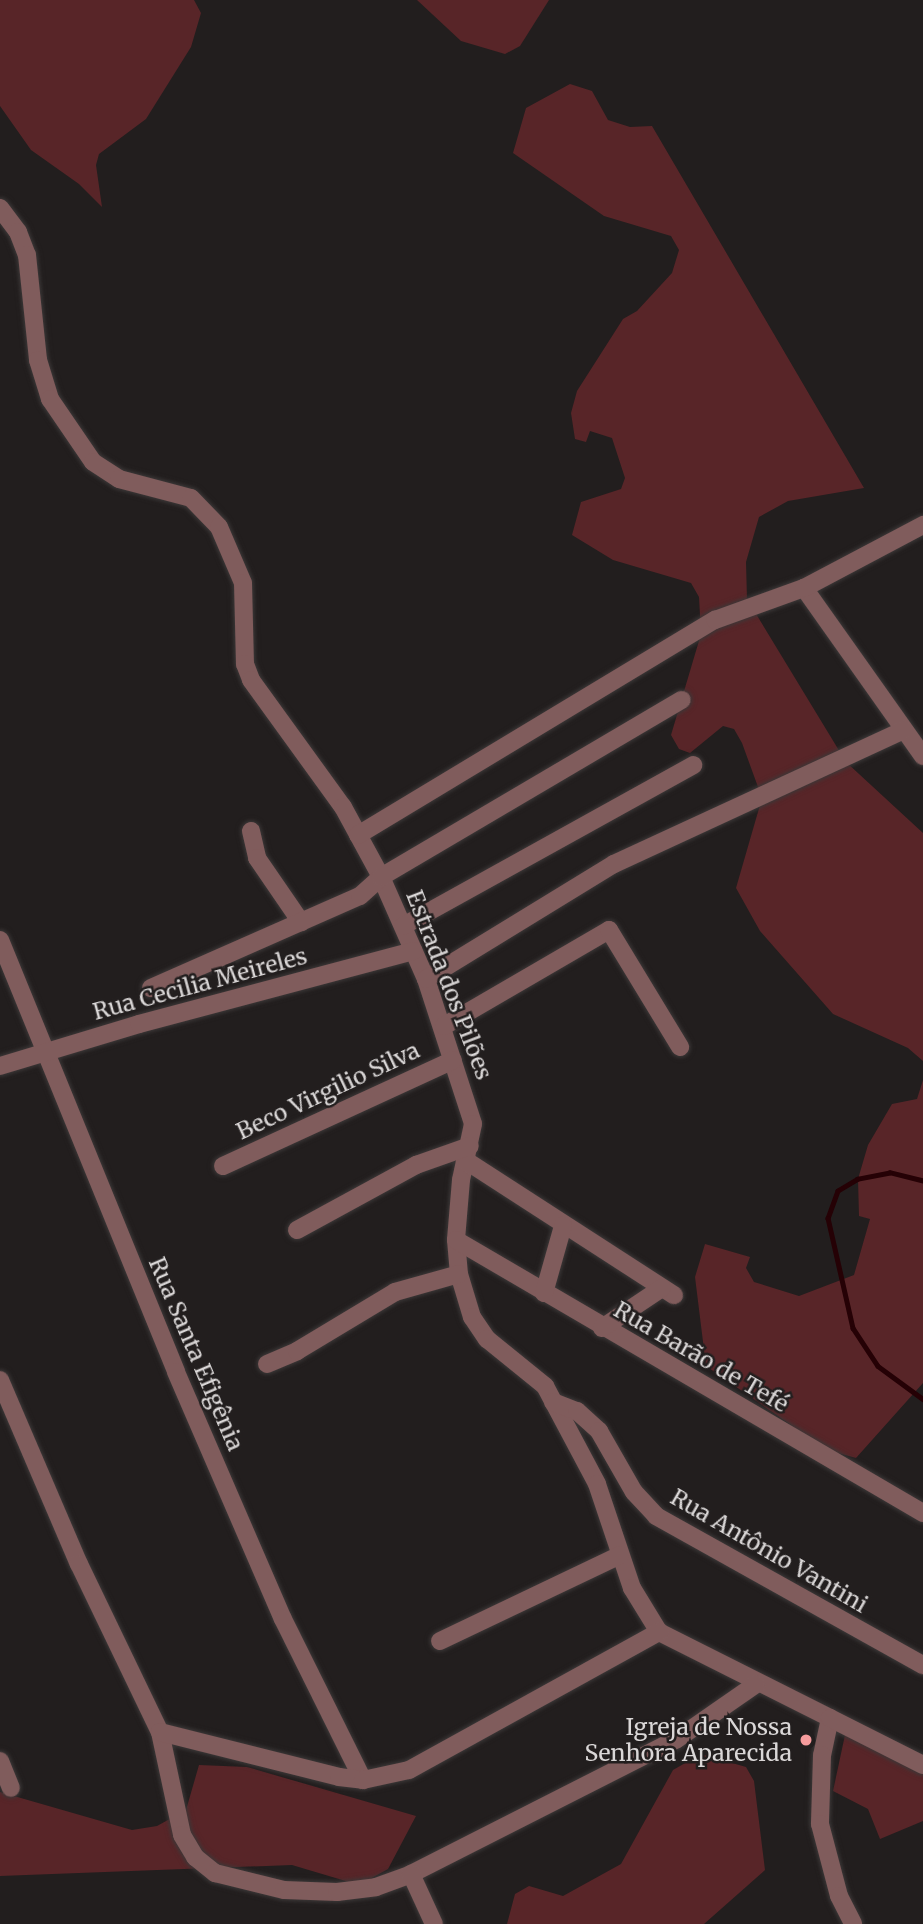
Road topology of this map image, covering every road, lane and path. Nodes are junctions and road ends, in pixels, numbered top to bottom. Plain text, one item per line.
1 (0, 208) edge
2 (923, 525) edge
3 (803, 588) junction
4 (682, 700) dead end
5 (904, 730) junction
6 (923, 756) edge
7 (693, 765) dead end
8 (251, 831) dead end
9 (358, 835) junction
10 (381, 877) junction
11 (300, 922) junction
12 (403, 926) junction
13 (0, 940) edge
14 (413, 951) junction
15 (426, 978) junction
16 (151, 988) dead end
17 (444, 1026) junction
18 (680, 1047) dead end
19 (44, 1052) junction
20 (453, 1060) junction
21 (0, 1066) edge
22 (468, 1153) junction
23 (223, 1166) dead end
24 (562, 1226) junction
25 (296, 1230) dead end
26 (456, 1240) junction
27 (460, 1275) junction
28 (544, 1293) junction
29 (602, 1328) junction
30 (267, 1364) dead end
31 (0, 1380) edge
32 (553, 1402) junction
33 (923, 1513) edge
34 (620, 1555) junction
35 (659, 1632) junction
36 (440, 1641) dead end
37 (923, 1665) edge
38 (756, 1684) junction
39 (830, 1718) junction
40 (160, 1732) junction
41 (0, 1761) edge
42 (923, 1765) edge
43 (363, 1780) junction
44 (11, 1788) dead end
45 (411, 1874) junction
46 (434, 1924) edge
47 (853, 1924) edge

1 - 9 street, Estrada dos Pilões
2 - 3 street
3 - 5 street
3 - 9 street
4 - 10 street
5 - 6 street
5 - 15 street
7 - 12 street
8 - 11 street
9 - 10 street, Estrada dos Pilões
10 - 11 street
10 - 12 street, Estrada dos Pilões
11 - 16 street
12 - 14 street, Estrada dos Pilões
13 - 19 street, Rua Santa Efigênia
14 - 15 street, Estrada dos Pilões
14 - 19 street, Rua Cecilia Meireles
15 - 17 street, Estrada dos Pilões
17 - 18 street
17 - 20 street, Estrada dos Pilões
19 - 21 street, Rua Cecilia Meireles
19 - 43 street, Rua Santa Efigênia
20 - 22 street, Estrada dos Pilões
20 - 23 street, Beco Virgilio Silva
22 - 24 street
22 - 25 street
22 - 26 street, Estrada dos Pilões
24 - 28 street
24 - 29 street
26 - 27 street, Estrada dos Pilões
26 - 28 street, Rua Barão de Tefé
27 - 30 street
27 - 32 street, Estrada dos Pilões
28 - 29 street, Rua Barão de Tefé
29 - 33 street, Rua Barão de Tefé
31 - 40 street
32 - 34 street, Estrada dos Pilões
32 - 37 street, Rua Antônio Vantini
34 - 35 street, Estrada dos Pilões
34 - 36 street
35 - 38 street
35 - 43 street
38 - 39 street
38 - 45 street
39 - 42 street
39 - 47 street
40 - 43 street
40 - 45 street
41 - 44 street
45 - 46 street

